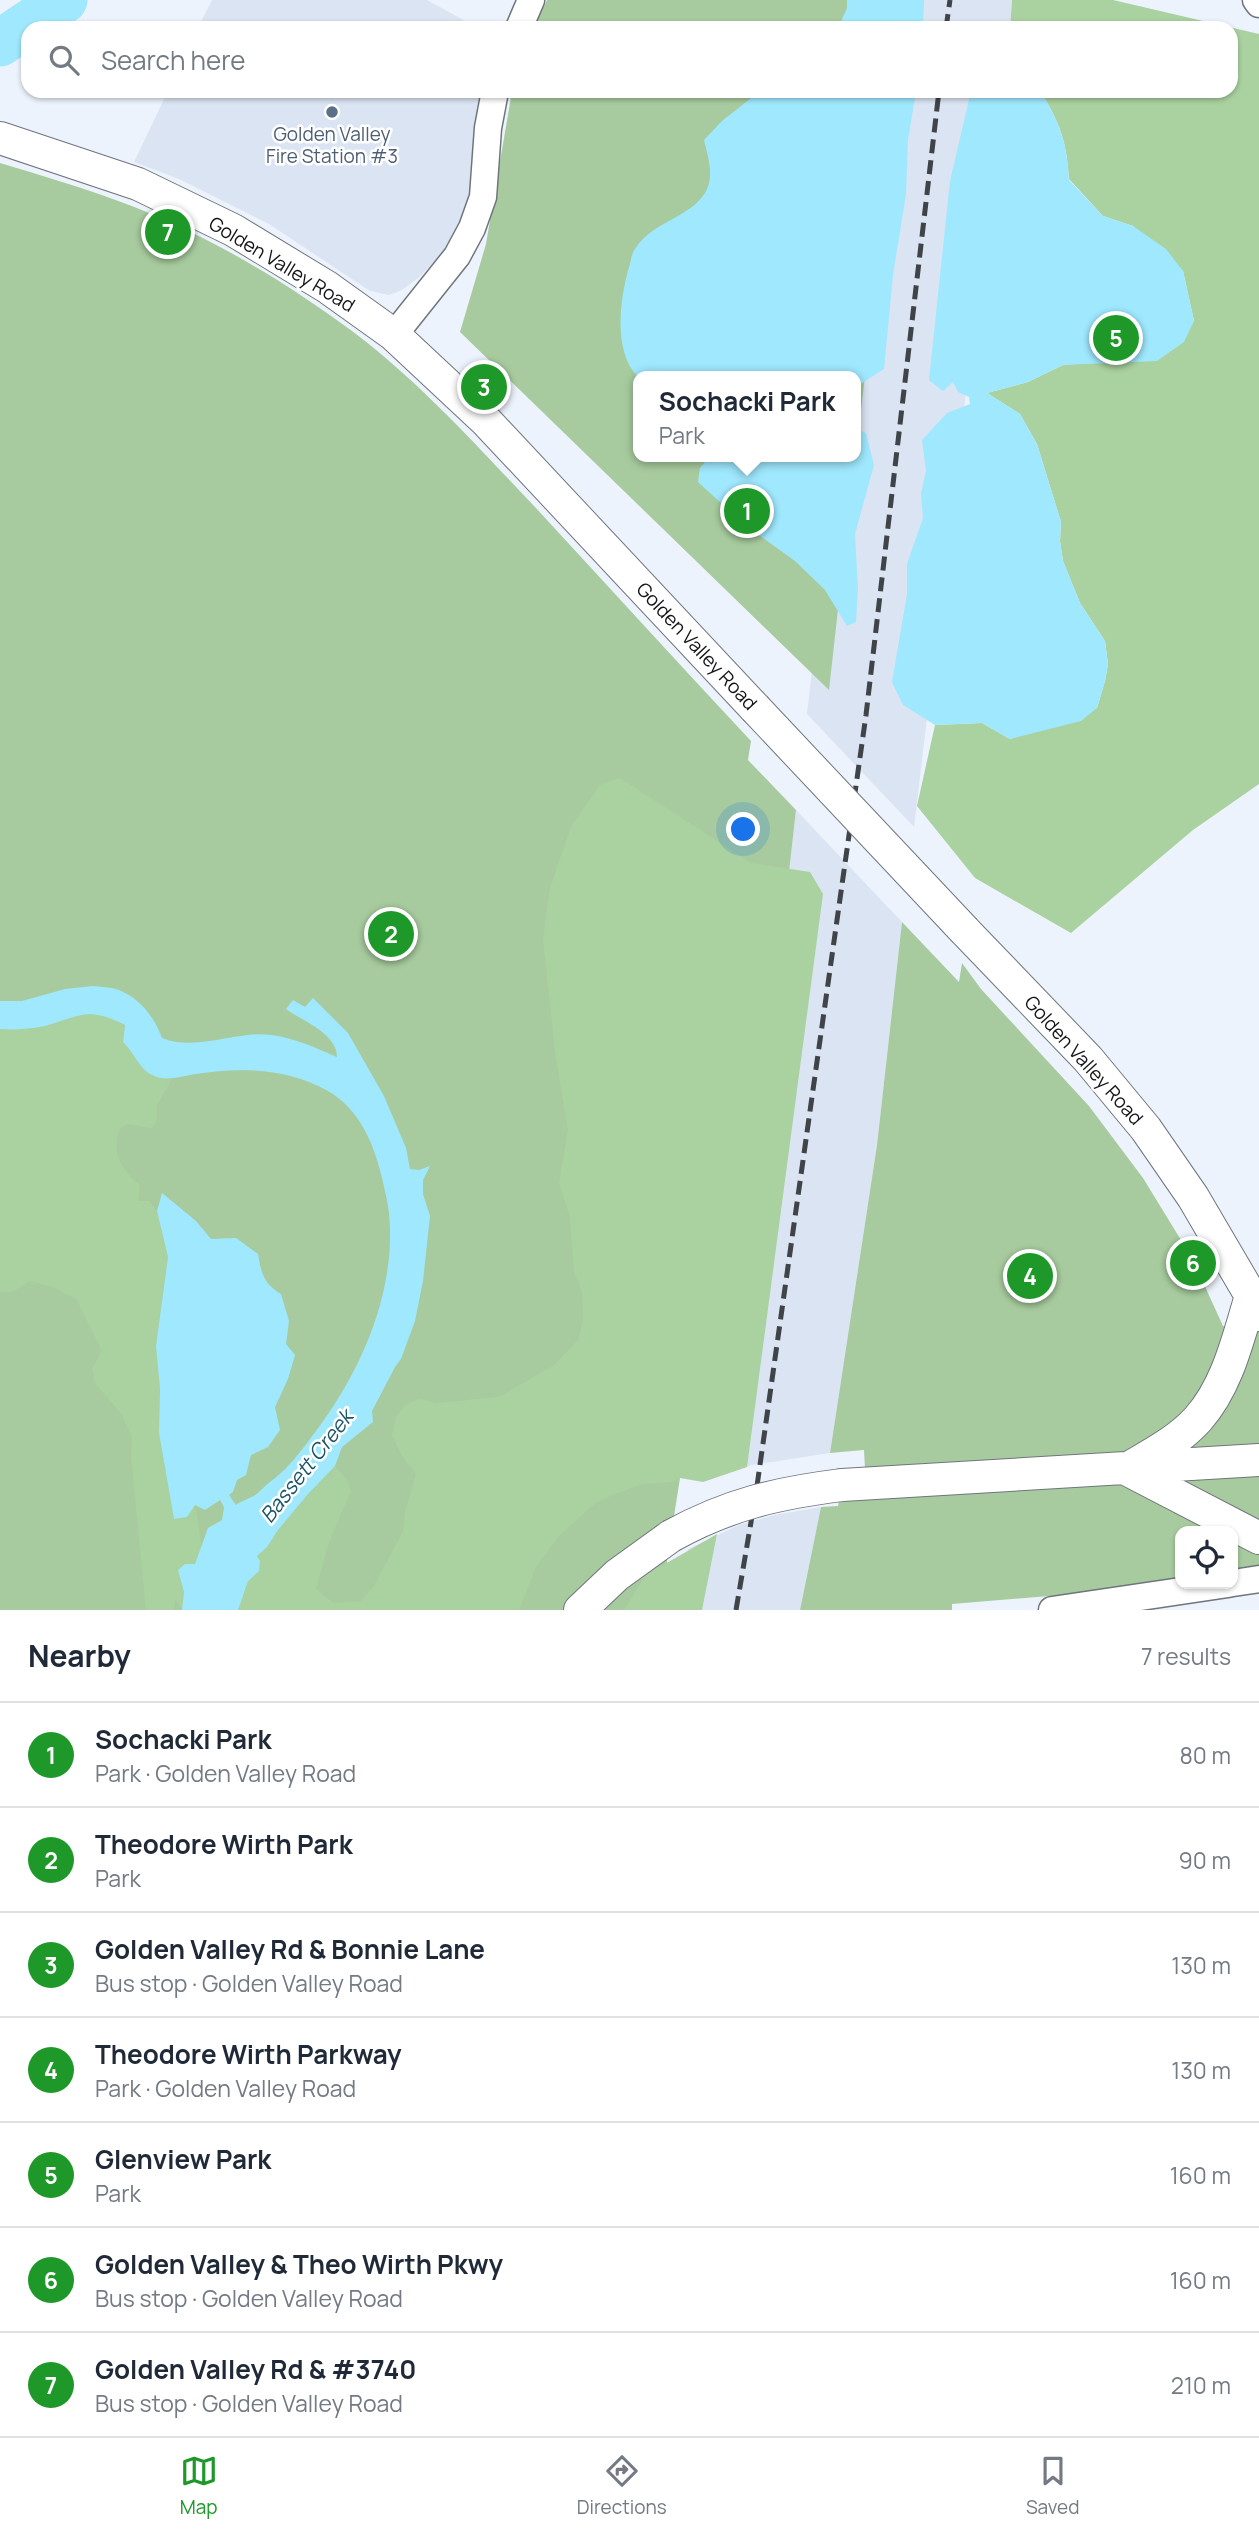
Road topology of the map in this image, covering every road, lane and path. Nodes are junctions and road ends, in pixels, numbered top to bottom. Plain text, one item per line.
1 (531, 0) edge
2 (522, 21) edge
3 (494, 98) edge
4 (0, 138) edge
5 (394, 335) junction
6 (1256, 1305) edge
7 (1259, 1460) edge
8 (1126, 1469) junction
9 (1259, 1538) edge
10 (1259, 1579) edge
11 (1238, 1582) edge
12 (1191, 1589) edge
13 (580, 1610) edge
14 (1052, 1610) edge

1 - 2 street
3 - 5 street
4 - 5 street, Golden Valley Road
5 - 6 street, Golden Valley Road, bridge
6 - 8 street
7 - 8 street
8 - 9 street
8 - 13 street, bridge
10 - 11 street
12 - 14 street

